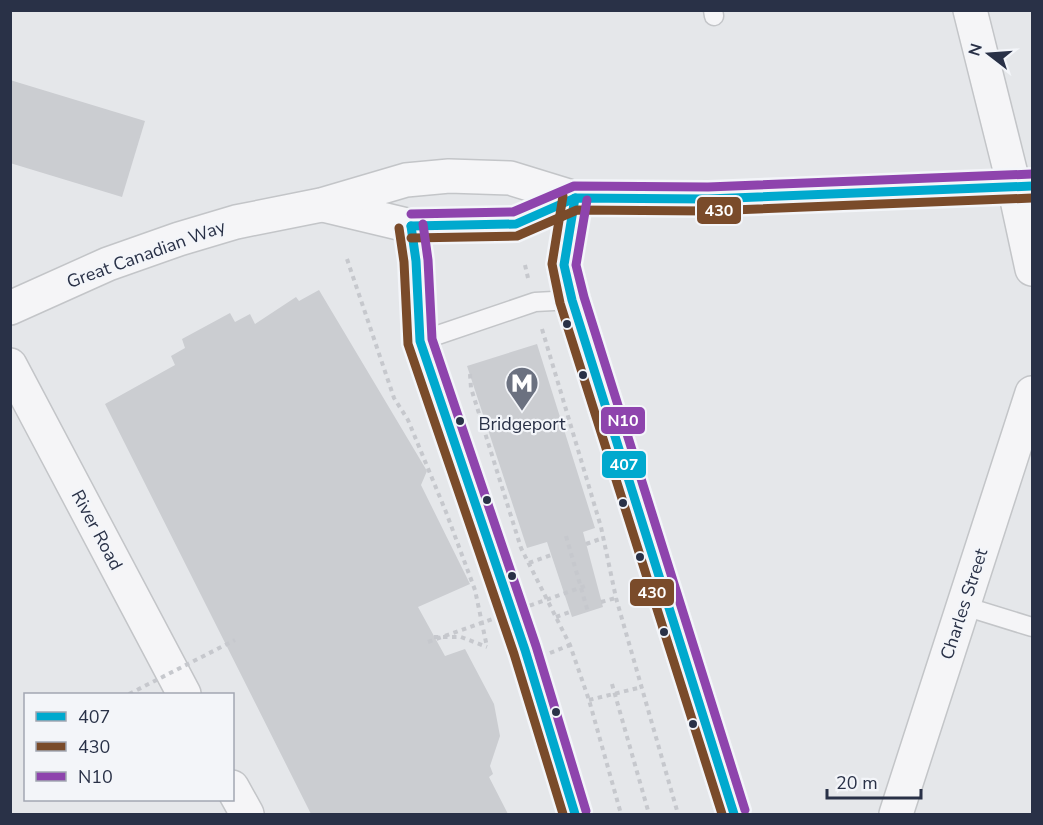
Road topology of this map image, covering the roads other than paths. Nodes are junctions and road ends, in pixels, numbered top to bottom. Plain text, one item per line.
1 (970, 10) edge
2 (1023, 186) edge
3 (575, 198) junction
4 (321, 205) junction
5 (411, 226) junction
6 (1032, 269) edge
7 (573, 300) junction
8 (10, 308) edge
9 (420, 341) junction
10 (10, 365) edge
11 (1032, 393) edge
12 (964, 606) junction
13 (1032, 627) edge
14 (183, 693) edge
15 (234, 791) edge
16 (247, 814) edge
17 (575, 814) edge
18 (734, 814) edge
19 (896, 814) edge

1 - 2 street
2 - 3 street, Great Canadian Way
2 - 6 street
3 - 4 street, Great Canadian Way
3 - 5 street, Great Canadian Way
3 - 7 lane
4 - 5 street, Great Canadian Way
4 - 8 street, Great Canadian Way
5 - 9 lane
7 - 9 lane
7 - 18 lane
9 - 17 lane
10 - 14 street, River Road
11 - 12 street, Charles Street
12 - 13 lane
12 - 19 street, Charles Street
15 - 16 street

